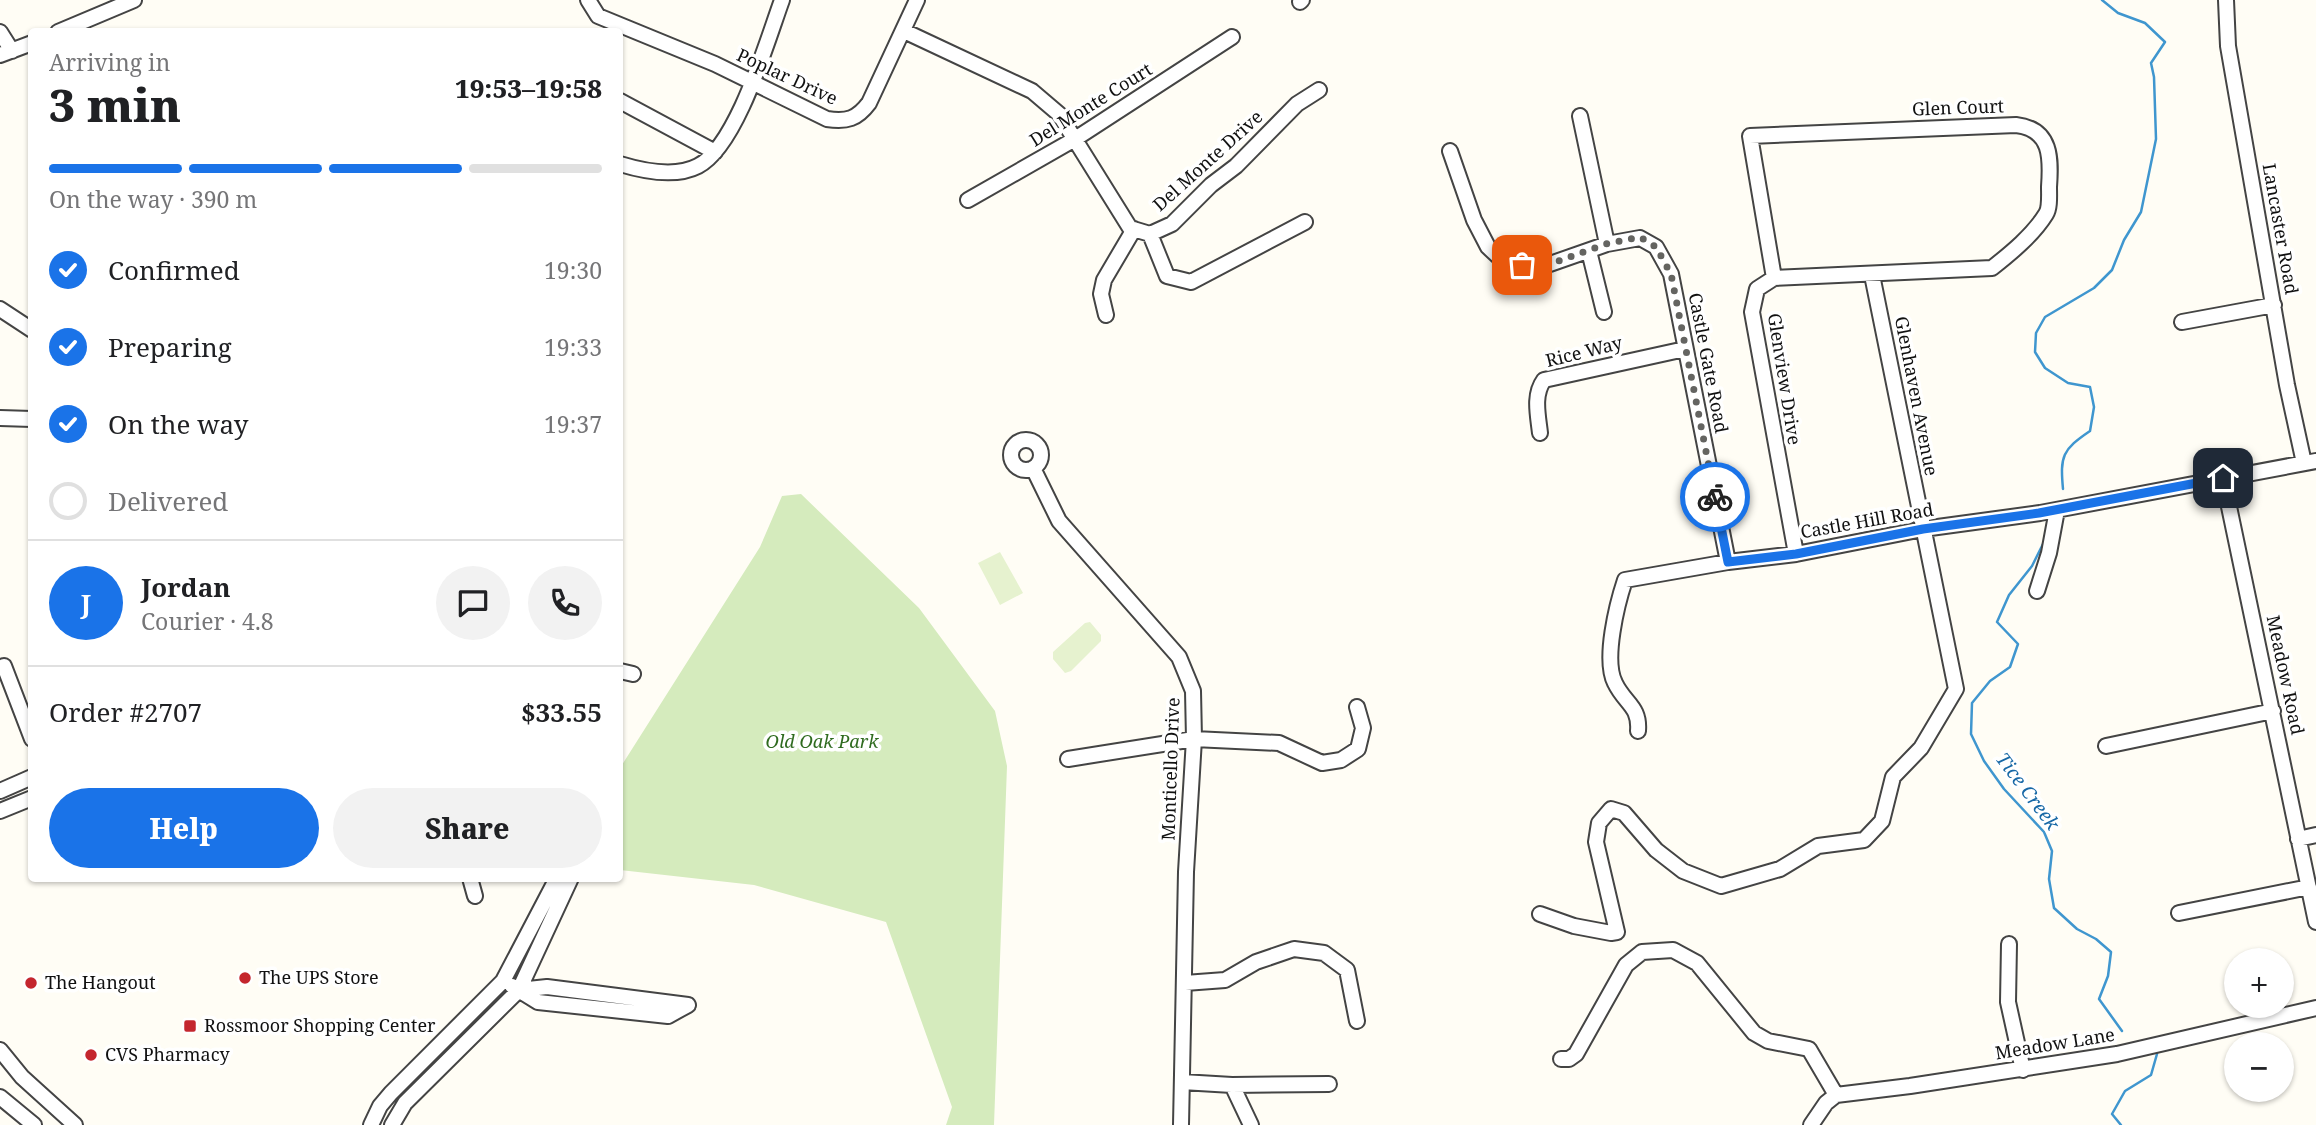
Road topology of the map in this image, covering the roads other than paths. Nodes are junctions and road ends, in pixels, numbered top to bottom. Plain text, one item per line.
1 (134, 0) edge
2 (588, 0) edge
3 (782, 0) edge
4 (917, 0) edge
5 (2226, 0) edge
6 (68, 28) edge
7 (904, 31) junction
8 (0, 32) edge
9 (1232, 37) dead end
10 (28, 45) edge
11 (6, 53) edge
12 (752, 84) junction
13 (1319, 90) dead end
14 (623, 103) edge
15 (1580, 116) dead end
16 (1074, 139) junction
17 (1450, 151) dead end
18 (715, 152) junction
19 (623, 165) edge
20 (968, 200) dead end
21 (1305, 222) dead end
22 (1134, 229) junction
23 (1150, 234) junction
24 (1606, 244) junction
25 (1589, 251) junction
26 (1872, 275) junction
27 (1774, 278) junction
28 (2274, 305) junction
29 (0, 309) edge
30 (1604, 312) dead end
31 (1105, 315) dead end
32 (2182, 322) dead end
33 (28, 327) edge
34 (1685, 349) junction
35 (0, 418) edge
36 (28, 419) edge
37 (1540, 433) dead end
38 (2310, 462) edge
39 (1033, 468) dead end
40 (2223, 478) junction
41 (2057, 510) junction
42 (1923, 529) junction
43 (1796, 554) junction
44 (1728, 562) junction
45 (2037, 591) dead end
46 (4, 666) dead end
47 (1357, 707) dead end
48 (2273, 710) junction
49 (28, 729) edge
50 (1638, 731) dead end
51 (1194, 739) junction
52 (2106, 746) dead end
53 (1068, 759) dead end
54 (28, 780) edge
55 (0, 791) edge
56 (28, 800) edge
57 (0, 811) edge
58 (2316, 835) edge
59 (2298, 839) junction
60 (471, 882) edge
61 (555, 882) edge
62 (569, 882) edge
63 (2309, 887) junction
64 (475, 896) dead end
65 (2179, 913) dead end
66 (1540, 915) dead end
67 (2316, 922) edge
68 (2009, 944) dead end
69 (503, 981) junction
70 (1185, 983) junction
71 (519, 990) junction
72 (2316, 1008) edge
73 (1357, 1021) dead end
74 (0, 1050) edge
75 (1561, 1059) dead end
76 (2023, 1070) junction
77 (1182, 1082) junction
78 (1329, 1084) dead end
79 (1232, 1085) junction
80 (1836, 1095) junction
81 (0, 1097) edge
82 (57, 1110) junction
83 (34, 1125) edge
84 (56, 1125) edge
85 (75, 1125) edge
86 (371, 1125) edge
87 (392, 1125) edge
88 (1181, 1125) edge
89 (1251, 1125) edge
90 (1811, 1125) edge

1 - 6 street
2 - 12 street, Poplar Drive
3 - 12 street
4 - 7 street, Poplar Drive
5 - 28 street, Lancaster Road
7 - 12 street, Poplar Drive
7 - 16 street
8 - 11 street
9 - 16 street, Del Monte Court
10 - 11 street
12 - 18 street
13 - 23 street, Del Monte Drive
14 - 18 street
15 - 24 street
16 - 20 street, Del Monte Court
16 - 22 street
17 - 25 street, Castle Gate Road
18 - 19 street
21 - 23 street
22 - 23 street, Del Monte Drive
22 - 31 street
24 - 25 street, Castle Gate Road
24 - 34 street, Castle Gate Road
25 - 30 street
26 - 27 street, Glen Court
26 - 27 street, Glen Court
26 - 42 street, Glenhaven Avenue
27 - 43 street, Glenview Drive
28 - 32 street
28 - 38 street, Lancaster Road
29 - 33 street
34 - 37 street, Rice Way
34 - 44 street, Castle Gate Road
35 - 36 street
38 - 40 street, Castle Hill Road
39 - 51 street, Monticello Drive
40 - 41 street, Castle Hill Road
40 - 48 street, Meadow Road
41 - 42 street, Castle Hill Road
41 - 45 street
42 - 43 street, Castle Hill Road
42 - 66 street, Glenhaven Avenue
43 - 44 street, Castle Hill Road
44 - 50 street, Castle Hill Road
46 - 49 street
47 - 51 street
48 - 52 street
48 - 59 street, Meadow Road
51 - 53 street
51 - 70 street, Monticello Drive
54 - 55 street
56 - 57 street
58 - 59 street
59 - 63 street, Meadow Road
60 - 64 street
61 - 69 street
62 - 71 street
63 - 65 street
63 - 67 street, Meadow Road
68 - 76 street
69 - 71 street
69 - 86 street
70 - 73 street
70 - 77 street, Monticello Drive
71 - 71 street
71 - 87 street
72 - 76 street, Meadow Lane
74 - 82 street
75 - 80 street
76 - 80 street, Meadow Lane
77 - 79 street
77 - 88 street, Monticello Drive
78 - 79 street
79 - 89 street
80 - 90 street
81 - 83 street
82 - 84 street
82 - 85 street

